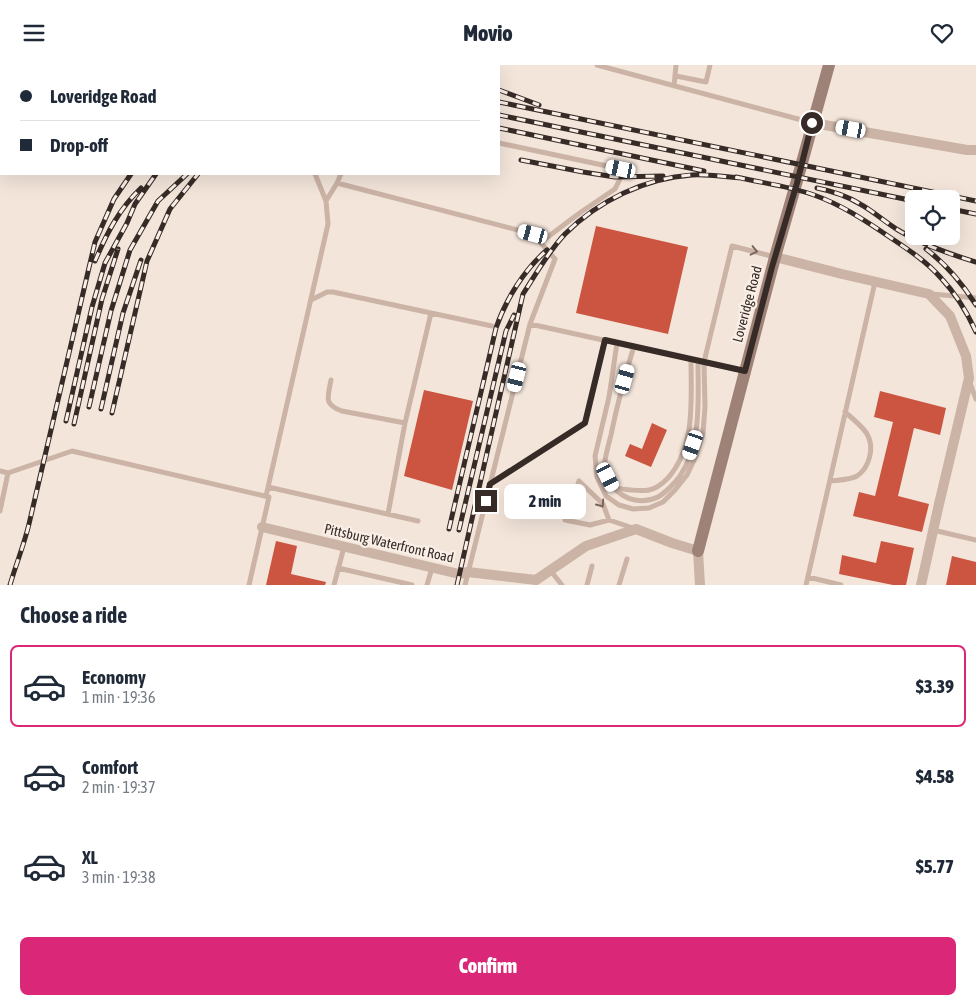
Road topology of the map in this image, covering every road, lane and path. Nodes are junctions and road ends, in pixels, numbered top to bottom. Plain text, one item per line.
1 (597, 65) edge
2 (676, 65) edge
3 (710, 65) edge
4 (829, 65) edge
5 (676, 75) junction
6 (674, 86) junction
7 (812, 123) junction
8 (500, 143) edge
9 (976, 150) edge
10 (315, 175) edge
11 (340, 175) edge
12 (337, 183) junction
13 (326, 201) junction
14 (541, 242) junction
15 (775, 257) junction
16 (875, 281) junction
17 (930, 294) junction
18 (976, 298) edge
19 (311, 299) junction
20 (431, 313) junction
21 (530, 324) junction
22 (492, 326) dead end
23 (605, 340) junction
24 (618, 343) junction
25 (634, 347) junction
26 (691, 359) junction
27 (698, 361) junction
28 (704, 362) junction
29 (745, 371) junction
30 (969, 378) junction
31 (331, 380) dead end
32 (976, 399) edge
33 (845, 412) junction
34 (405, 423) junction
35 (0, 471) edge
36 (8, 473) junction
37 (830, 481) junction
38 (490, 484) junction
39 (268, 487) junction
40 (614, 488) junction
41 (266, 496) junction
42 (0, 511) edge
43 (388, 514) junction
44 (609, 520) junction
45 (418, 521) dead end
46 (262, 527) junction
47 (636, 529) junction
48 (933, 530) junction
49 (976, 540) edge
50 (344, 547) junction
51 (698, 551) junction
52 (627, 559) dead end
53 (592, 566) dead end
54 (338, 568) junction
55 (432, 568) junction
56 (550, 570) junction
57 (468, 572) junction
58 (808, 577) junction
59 (249, 585) edge
60 (334, 585) edge
61 (412, 585) edge
62 (427, 585) edge
63 (465, 585) edge
64 (562, 585) edge
65 (587, 585) edge
66 (619, 585) edge
67 (700, 585) edge
68 (806, 585) edge
69 (841, 585) edge
70 (921, 585) edge

1 - 6 lane
2 - 5 lane
3 - 5 lane
4 - 7 street, Loveridge Road
5 - 6 lane
6 - 7 lane
7 - 9 street
7 - 15 street, Loveridge Road
8 - 14 lane
10 - 13 lane
11 - 12 lane
12 - 13 lane
12 - 14 lane
13 - 19 lane
14 - 21 lane
15 - 16 street
28 -> 15 lane
15 - 29 street, Loveridge Road
16 - 17 street
16 - 33 lane
17 - 18 lane
17 - 30 street
19 - 20 lane
19 - 39 lane
20 - 22 lane
20 - 34 lane
21 - 23 lane
21 - 38 lane
23 - 24 lane
23 - 38 lane
24 - 25 lane
24 - 28 lane
25 - 26 lane
25 - 40 lane
26 - 27 lane
26 - 40 lane
27 - 28 lane
27 - 40 lane
28 - 29 lane
29 - 51 street, Loveridge Road
30 - 32 lane
30 - 48 street
31 - 34 lane
33 - 37 lane
33 - 37 lane
34 - 43 lane
35 - 36 lane
36 - 41 lane
36 - 42 lane
37 - 58 lane
38 - 57 lane
39 - 41 lane
39 - 43 lane
41 - 46 lane
43 - 45 lane
44 -> 44 lane
44 - 47 lane
46 - 50 street, Pittsburg Waterfront Road
46 - 59 lane
47 - 51 street
47 - 56 street, Pittsburg Waterfront Road
48 - 49 lane
48 - 70 street
50 - 54 lane
50 - 55 street, Pittsburg Waterfront Road
51 - 67 street
52 - 66 lane
53 - 65 lane
54 - 60 lane
54 - 61 lane
55 - 57 street, Pittsburg Waterfront Road
55 - 62 lane
56 - 57 street, Pittsburg Waterfront Road
56 - 64 lane
57 - 63 lane
58 - 68 lane
58 - 69 lane

